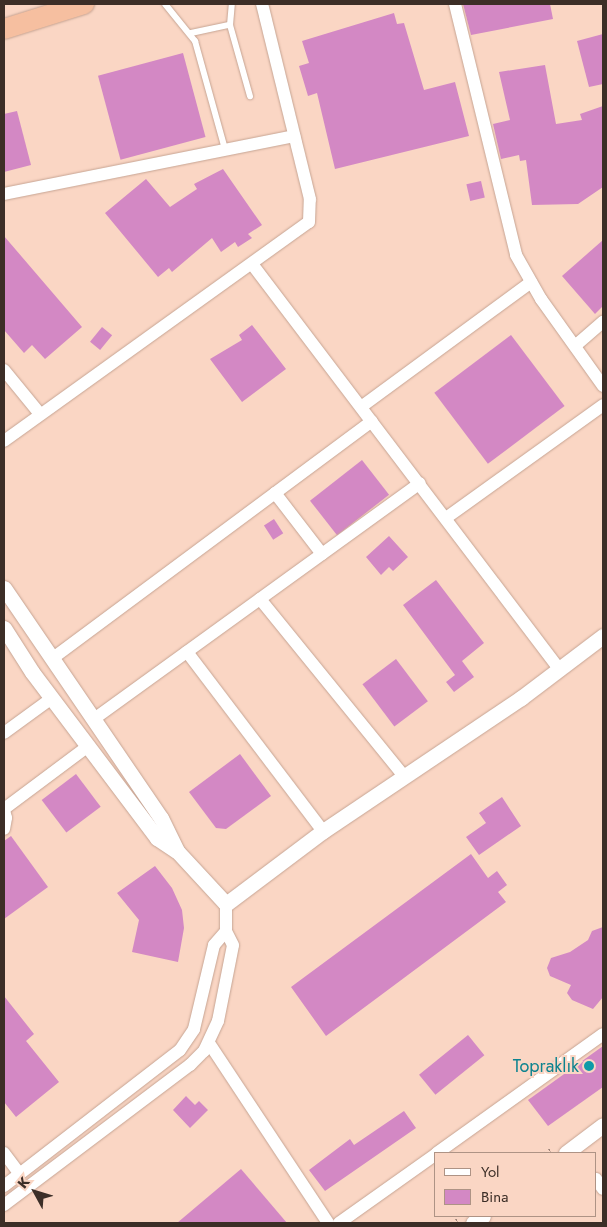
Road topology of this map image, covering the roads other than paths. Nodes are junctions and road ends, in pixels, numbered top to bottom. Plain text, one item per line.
1 (78, 4) edge
2 (84, 4) edge
3 (165, 4) edge
4 (232, 4) edge
5 (262, 4) edge
6 (455, 4) edge
7 (4, 21) edge
8 (230, 25) junction
9 (4, 29) edge
10 (191, 33) junction
11 (250, 96) dead end
12 (294, 136) junction
13 (225, 149) junction
14 (4, 194) edge
15 (252, 264) junction
16 (531, 282) junction
17 (603, 322) edge
18 (575, 346) junction
19 (4, 370) edge
20 (603, 386) edge
21 (603, 405) edge
22 (361, 407) junction
23 (40, 414) junction
24 (372, 421) junction
25 (4, 441) edge
26 (420, 483) junction
27 (275, 494) junction
28 (446, 518) junction
29 (322, 554) junction
30 (4, 588) edge
31 (260, 599) junction
32 (4, 628) edge
33 (603, 636) edge
34 (187, 652) junction
35 (53, 658) junction
36 (560, 670) junction
37 (52, 698) junction
38 (94, 719) junction
39 (4, 733) edge
40 (87, 747) junction
41 (404, 776) junction
42 (4, 809) edge
43 (4, 829) edge
44 (323, 831) junction
45 (177, 851) junction
46 (226, 904) junction
47 (226, 931) junction
48 (603, 1034) edge
49 (209, 1043) junction
50 (603, 1125) edge
51 (439, 1152) edge
52 (572, 1152) edge
53 (4, 1153) edge
54 (434, 1155) edge
55 (20, 1174) junction
56 (4, 1186) edge
57 (4, 1205) edge
58 (328, 1223) edge
59 (339, 1223) edge

1 - 7 highway
2 - 9 highway
3 - 10 lane
4 - 8 lane
5 - 12 street
6 - 16 street
8 - 10 lane
8 - 11 lane
10 - 13 lane
12 - 13 street
12 - 15 street
13 - 14 street
15 - 22 street
15 - 23 street
16 - 18 street
16 - 22 street
17 - 18 street
18 - 20 street
19 - 23 street
21 - 28 street
22 - 24 street
23 - 25 street
24 - 26 street
24 - 27 street
26 - 28 street
26 - 29 street
27 - 29 street
27 - 35 street
28 - 36 street
29 - 31 street
30 - 35 street
31 - 34 street
31 - 41 street
32 - 37 street
33 - 36 street
34 - 38 street
34 - 44 street
35 - 38 street
36 - 41 street
37 - 39 street
37 - 40 street
38 - 45 street
40 - 42 street
40 - 45 street
41 - 44 street
42 - 43 street
44 - 46 street
45 - 46 street
46 - 47 street
47 - 49 street
47 - 55 street
48 - 51 street
49 - 57 street
49 - 58 street
50 - 52 street
53 - 55 street
54 - 59 street
55 - 56 street

